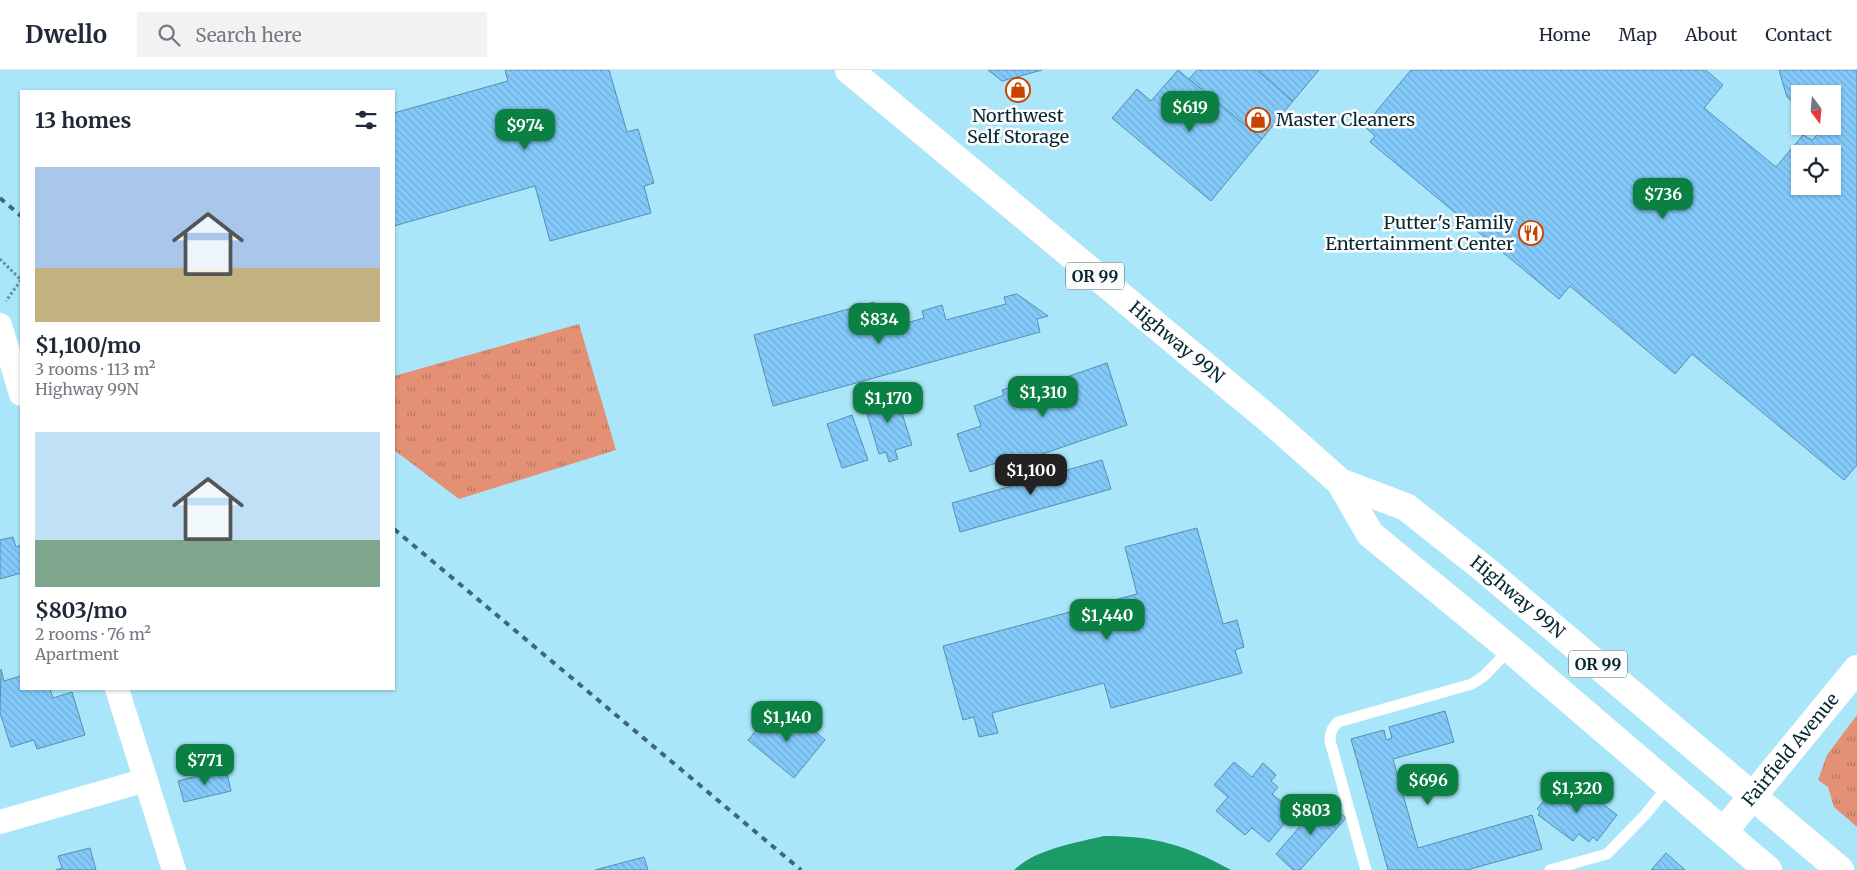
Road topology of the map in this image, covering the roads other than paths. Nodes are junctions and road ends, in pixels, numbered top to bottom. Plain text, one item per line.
1 (849, 70) edge
2 (1, 316) edge
3 (20, 390) edge
4 (1340, 482) junction
5 (1510, 649) junction
6 (1857, 669) edge
7 (117, 690) edge
8 (146, 780) junction
9 (1669, 785) junction
10 (1754, 795) junction
11 (0, 822) edge
12 (1724, 831) junction
13 (174, 870) edge
14 (1366, 870) edge
15 (1550, 870) edge
16 (1768, 870) edge
17 (1840, 870) edge

1 - 4 main road, Highway 99N / OR 99
2 - 3 street
4 - 5 main road, Highway 99N / OR 99
4 - 10 main road, Highway 99N / OR 99
5 - 9 main road, Highway 99N / OR 99
5 - 14 lane
6 - 10 main road, Fairfield Avenue
7 - 8 street
8 - 11 street
8 - 13 street
9 - 12 main road, Highway 99N / OR 99
9 - 15 lane
10 - 12 main road, Fairfield Avenue
10 - 17 main road, Highway 99N / OR 99
12 - 16 main road, Highway 99N / OR 99

